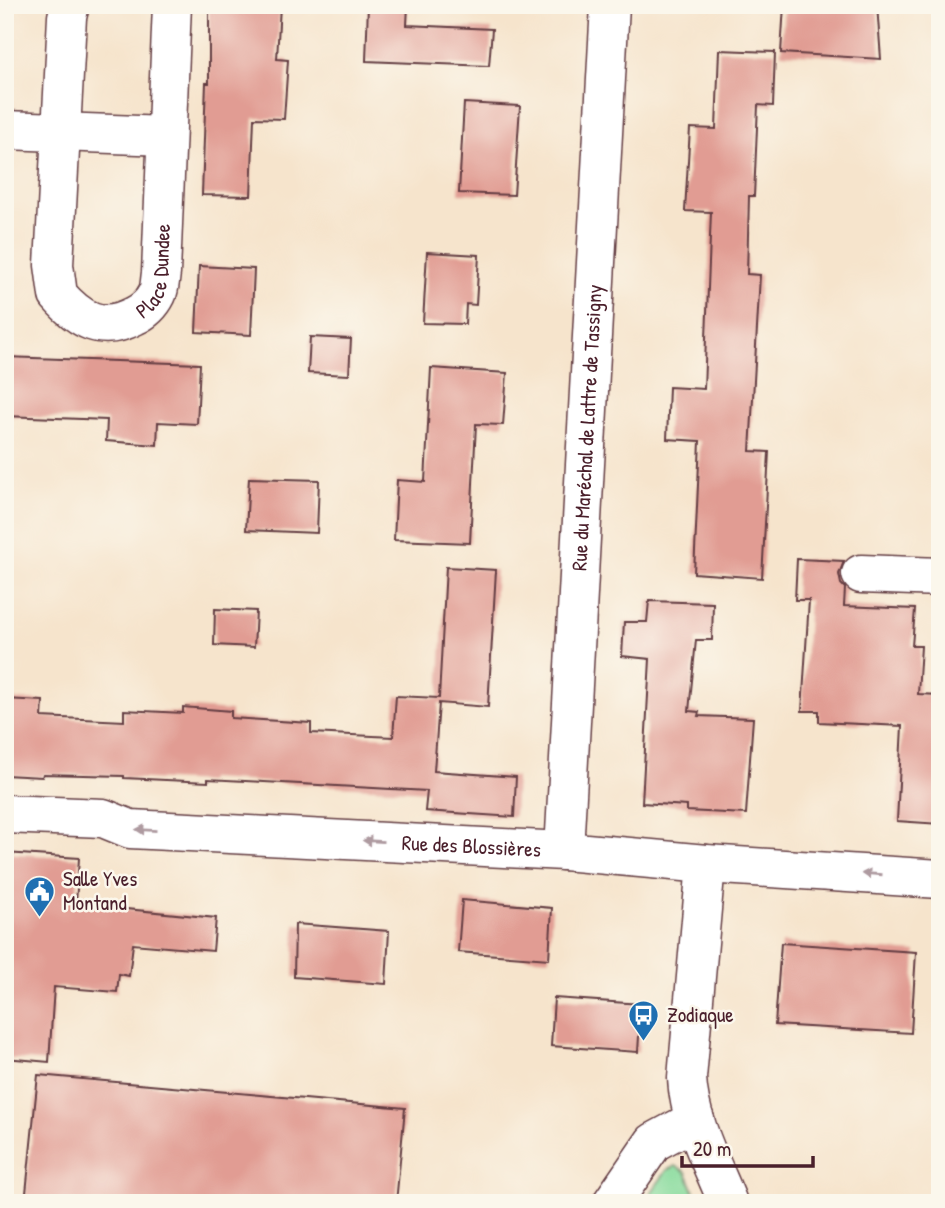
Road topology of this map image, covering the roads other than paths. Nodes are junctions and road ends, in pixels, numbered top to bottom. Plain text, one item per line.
1 (70, 5) edge
2 (172, 5) edge
3 (610, 5) edge
4 (5, 130) edge
5 (62, 132) junction
6 (166, 136) junction
7 (861, 574) dead end
8 (940, 577) edge
9 (5, 814) edge
10 (564, 851) junction
11 (706, 864) junction
12 (940, 879) edge
13 (695, 1120) junction
14 (612, 1203) edge
15 (728, 1203) edge

1 - 5 street, Place Dundee
2 - 6 street, Place Dundee
3 - 10 street, Rue du Maréchal de Lattre de Tassigny
4 - 5 street
5 - 6 street
5 - 6 street, Place Dundee
7 - 8 street
10 -> 9 street, Rue des Blossières
10 - 11 street, Rue des Blossières
12 -> 11 street, Rue des Blossières
11 - 13 street
13 - 14 street
13 - 15 street

